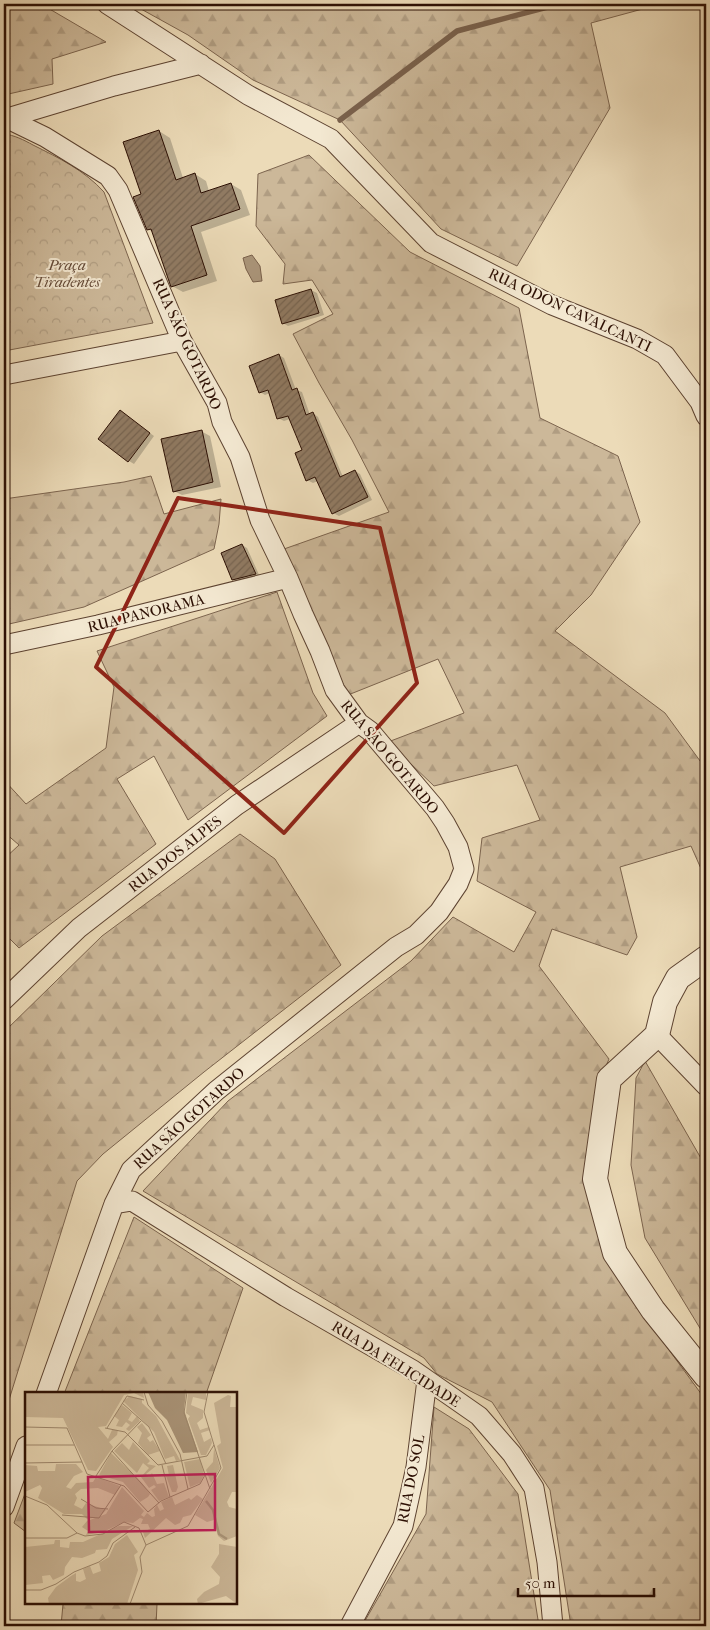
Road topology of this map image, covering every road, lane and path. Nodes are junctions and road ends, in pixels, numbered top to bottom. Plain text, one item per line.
1 (108, 4) edge
2 (201, 64) junction
3 (5, 118) edge
4 (182, 341) junction
5 (4, 375) edge
6 (706, 416) edge
7 (288, 578) junction
8 (4, 645) edge
9 (359, 723) junction
10 (706, 958) edge
11 (4, 1000) edge
12 (657, 1035) junction
13 (706, 1086) edge
14 (114, 1204) junction
15 (706, 1376) edge
16 (427, 1380) junction
17 (47, 1392) edge
18 (25, 1449) edge
19 (4, 1507) edge
20 (350, 1626) edge
21 (553, 1626) edge

1 - 2 street, RUA ODON CAVALCANTI
2 - 3 street
2 - 6 street, RUA ODON CAVALCANTI
3 - 4 street, RUA SÃO GOTARDO
4 - 5 street
4 - 7 street, RUA SÃO GOTARDO
7 - 8 street, RUA PANORAMA
7 - 9 street, RUA SÃO GOTARDO
9 - 11 street, RUA DOS ALPES
9 - 14 street, RUA SÃO GOTARDO
10 - 12 street
12 - 13 street
12 - 15 street
14 - 16 street, RUA DA FELICIDADE
14 - 17 street, RUA SÃO GOTARDO
16 - 20 street, RUA DO SOL
16 - 21 street, RUA DA FELICIDADE
18 - 19 street

